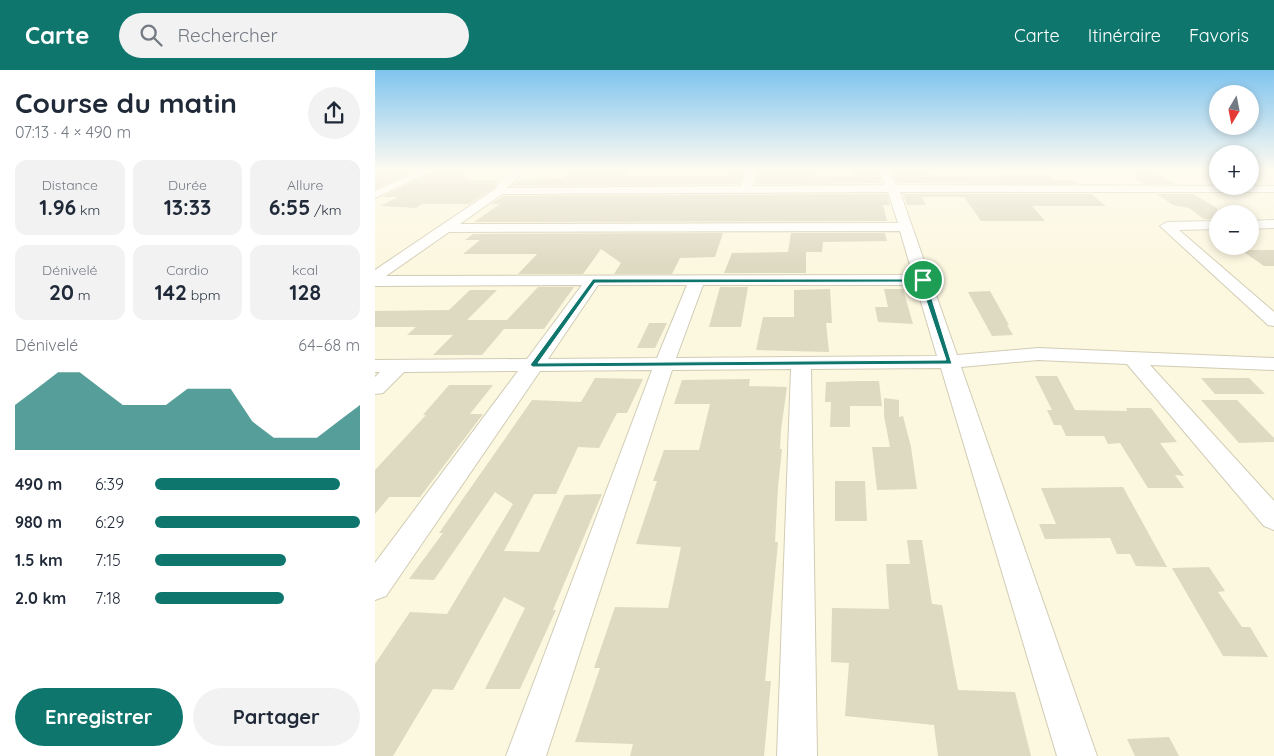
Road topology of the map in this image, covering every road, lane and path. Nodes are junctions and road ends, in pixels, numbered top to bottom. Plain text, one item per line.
1 (484, 201) edge
2 (897, 201) edge
3 (1259, 224) edge
4 (1274, 224) edge
5 (1209, 225) edge
6 (905, 227) junction
7 (443, 228) junction
8 (375, 279) edge
9 (923, 280) junction
10 (593, 281) junction
11 (697, 281) junction
12 (1274, 321) edge
13 (1133, 358) junction
14 (950, 362) junction
15 (801, 363) junction
16 (664, 364) junction
17 (1274, 364) edge
18 (533, 365) junction
19 (375, 366) edge
20 (398, 366) junction
21 (375, 388) edge
22 (1274, 519) edge
23 (375, 587) edge
24 (526, 756) edge
25 (797, 756) edge
26 (1077, 756) edge

1 - 7 street
2 - 6 street
3 - 4 street
5 - 12 street
6 - 7 street
6 - 9 street
7 - 8 street
8 - 10 street
9 - 11 street
9 - 14 street
10 - 11 street
10 - 18 street
11 - 16 street
13 - 14 street
13 - 17 street
13 - 22 street
14 - 15 street
14 - 26 street
15 - 16 street
15 - 25 street
16 - 18 street
16 - 24 street
18 - 20 street
18 - 23 street
19 - 20 street
20 - 21 street

